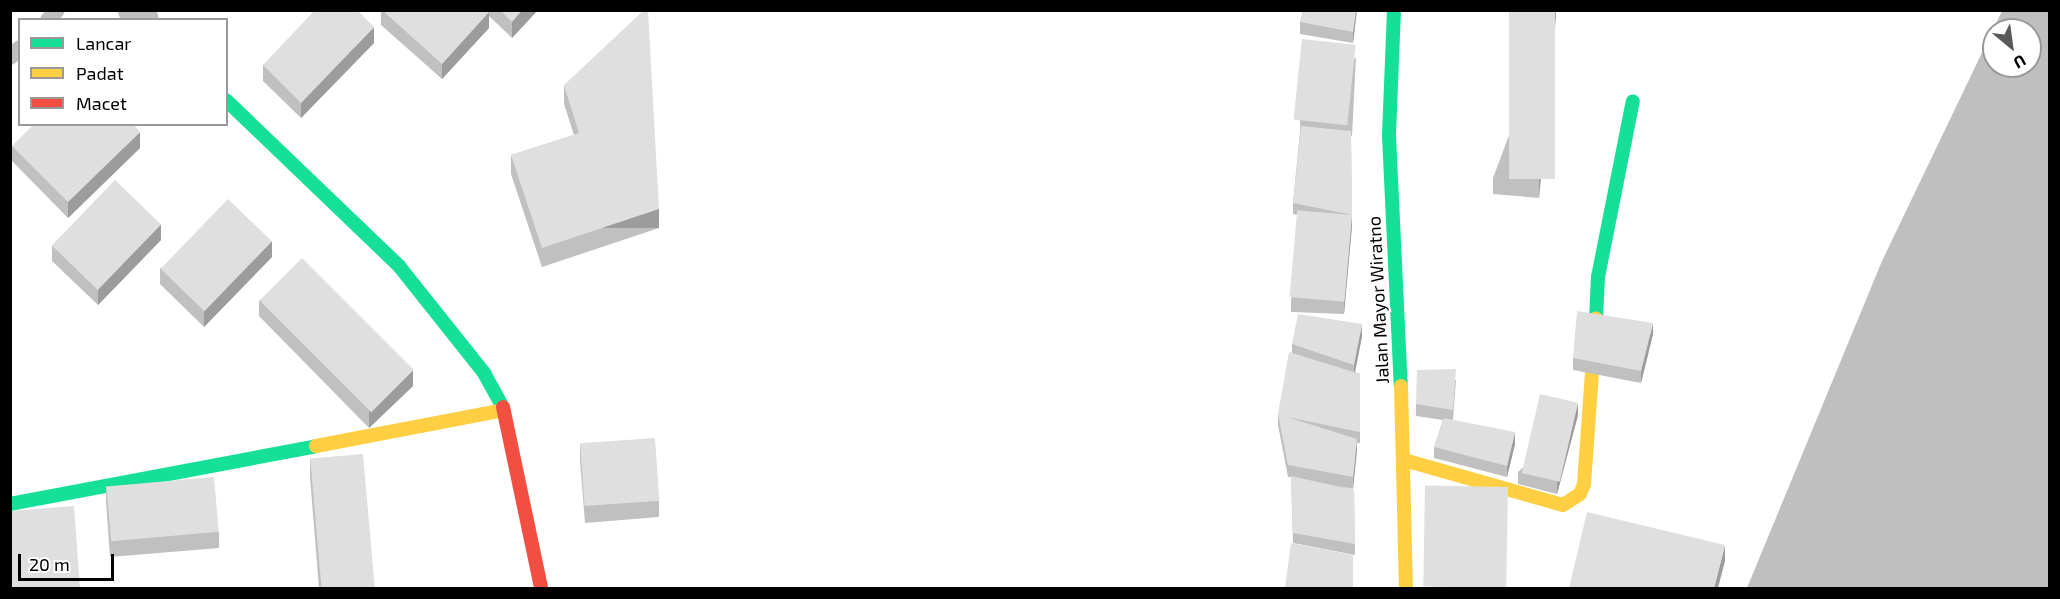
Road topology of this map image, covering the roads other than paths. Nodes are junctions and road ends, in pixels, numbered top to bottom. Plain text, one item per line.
1 (1394, 10) edge
2 (1633, 101) dead end
3 (228, 102) edge
4 (504, 410) junction
5 (1404, 460) junction
6 (10, 504) edge
7 (541, 588) edge
8 (1406, 588) edge

1 - 5 street, Jalan Mayor Wiratno
2 - 5 street
3 - 4 street
4 - 6 street
4 - 7 street
5 - 8 street, Jalan Mayor Wiratno

